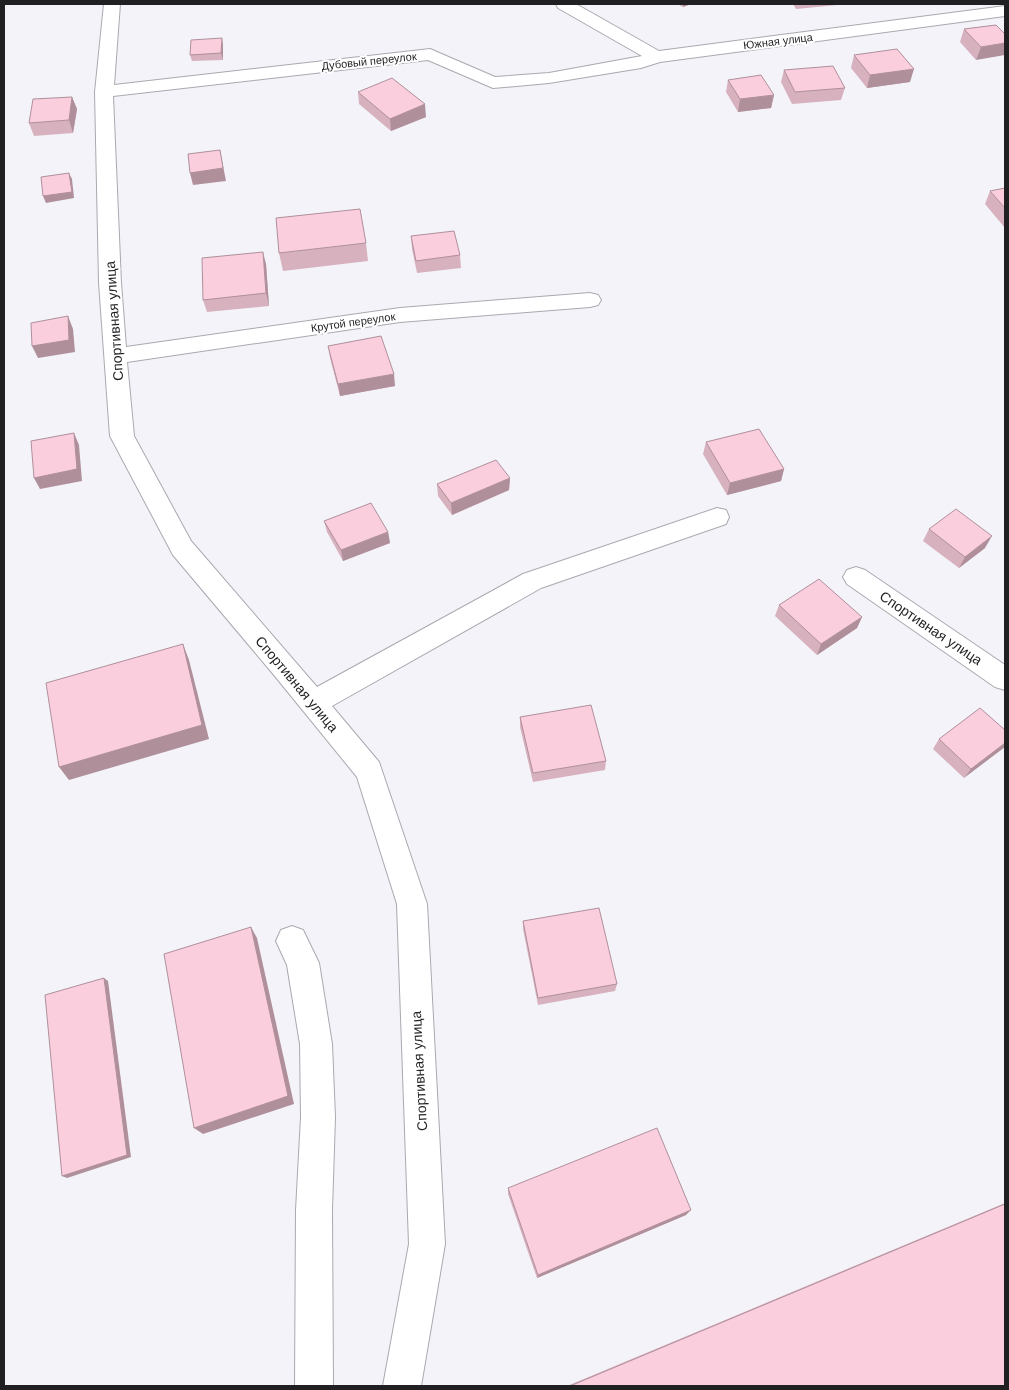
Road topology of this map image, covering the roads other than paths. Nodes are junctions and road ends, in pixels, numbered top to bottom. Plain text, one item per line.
1 (112, 4) edge
2 (564, 4) edge
3 (1005, 11) edge
4 (656, 57) junction
5 (104, 92) junction
6 (590, 300) dead end
7 (116, 356) junction
8 (717, 517) dead end
9 (856, 577) dead end
10 (1005, 679) edge
11 (313, 703) junction
12 (292, 941) dead end
13 (314, 1386) edge
14 (402, 1386) edge

1 - 5 street, Спортивная улица
2 - 4 street
3 - 4 street, Южная улица
4 - 5 street, Дубовый переулок
5 - 7 street, Спортивная улица
6 - 7 street, Крутой переулок
7 - 11 street, Спортивная улица
8 - 11 street
9 - 10 street, Спортивная улица
11 - 14 street, Спортивная улица
12 - 13 street

